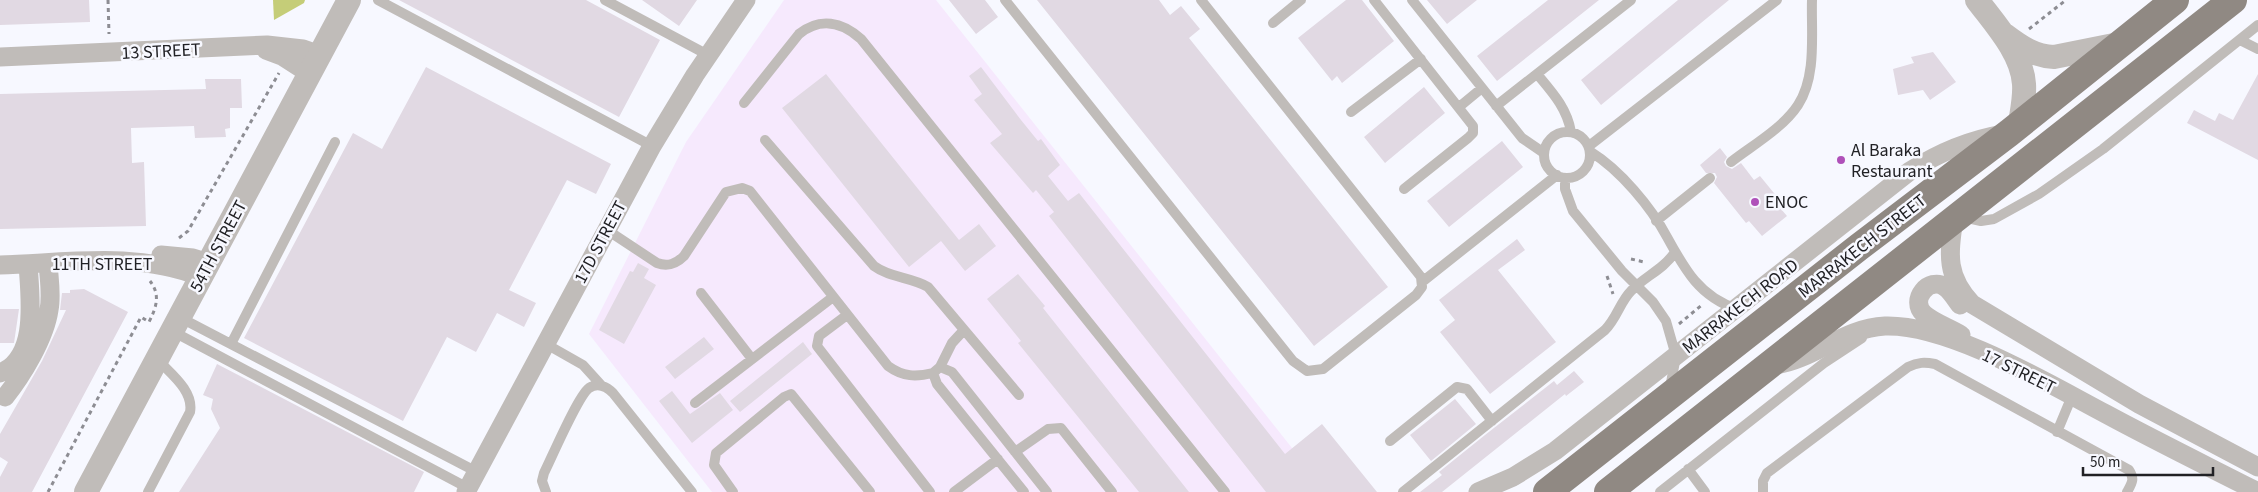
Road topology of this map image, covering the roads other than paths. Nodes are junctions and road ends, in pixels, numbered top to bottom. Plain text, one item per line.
1 (349, 0) edge
2 (378, 0) edge
3 (605, 0) edge
4 (746, 0) edge
5 (1005, 0) edge
6 (1201, 0) edge
7 (1301, 0) edge
8 (1374, 0) edge
9 (1412, 0) edge
10 (1631, 0) edge
11 (1777, 0) edge
12 (1812, 0) edge
13 (1977, 0) edge
14 (2233, 0) edge
15 (2165, 4) edge
16 (1273, 23) dead end
17 (2258, 25) edge
18 (2001, 32) junction
19 (2240, 40) junction
20 (2119, 44) junction
21 (2258, 49) edge
22 (708, 55) junction
23 (0, 57) edge
24 (1421, 60) junction
25 (315, 64) junction
26 (1537, 74) junction
27 (1482, 88) junction
28 (744, 103) dead end
29 (1496, 106) junction
30 (1459, 107) junction
31 (1351, 112) dead end
32 (2014, 128) junction
33 (1571, 132) junction
34 (765, 140) dead end
35 (335, 142) dead end
36 (652, 146) junction
37 (1590, 149) junction
38 (1544, 153) junction
39 (1731, 162) dead end
40 (1561, 176) junction
41 (1710, 178) dead end
42 (1404, 189) dead end
43 (1955, 217) junction
44 (1656, 221) junction
45 (607, 230) junction
46 (1675, 252) junction
47 (48, 263) junction
48 (28, 264) junction
49 (0, 265) edge
50 (205, 270) junction
51 (1422, 282) junction
52 (1636, 286) junction
53 (702, 293) dead end
54 (833, 297) junction
55 (1738, 309) junction
56 (847, 315) junction
57 (176, 324) junction
58 (1886, 326) junction
59 (964, 330) junction
60 (2014, 331) junction
61 (231, 344) junction
62 (546, 344) junction
63 (1676, 356) junction
64 (157, 359) junction
65 (752, 359) junction
66 (1998, 359) junction
67 (1768, 366) junction
68 (937, 370) junction
69 (0, 373) edge
70 (602, 386) junction
71 (2, 395) edge
72 (1019, 395) dead end
73 (2072, 396) junction
74 (1665, 400) junction
75 (695, 403) dead end
76 (1492, 421) junction
77 (2057, 432) junction
78 (1390, 440) dead end
79 (1016, 452) junction
80 (998, 459) junction
81 (2258, 467) edge
82 (1688, 469) junction
83 (471, 484) edge
84 (86, 492) edge
85 (148, 492) edge
86 (546, 492) edge
87 (692, 492) edge
88 (734, 492) edge
89 (870, 492) edge
90 (930, 492) edge
91 (954, 492) edge
92 (1024, 492) edge
93 (1047, 492) edge
94 (1112, 492) edge
95 (1225, 492) edge
96 (1403, 492) edge
97 (1478, 492) edge
98 (1547, 492) edge
99 (1608, 492) edge
100 (1660, 492) edge
101 (1705, 492) edge
102 (1763, 492) edge
103 (2128, 492) edge
104 (2258, 492) edge

1 - 25 street, 54TH STREET
2 - 36 lane
3 - 22 lane
4 - 22 street, 17D STREET
5 - 51 lane
6 - 51 lane
7 - 16 lane
8 - 24 lane
9 - 27 lane
10 - 26 lane
11 - 37 lane
12 - 39 lane
13 - 18 street
14 - 43 main road, MARRAKECH STREET
15 - 20 main road, MARRAKECH STREET
17 - 19 lane
18 - 20 street
18 - 32 street
19 - 21 lane
19 - 43 lane
20 - 32 main road, MARRAKECH STREET
22 - 36 street, 17D STREET
23 - 25 street, 13 STREET
24 - 30 lane
24 - 31 lane
25 - 50 street, 54TH STREET
26 - 29 lane
26 - 33 lane
27 - 29 lane
27 - 30 lane
28 - 95 lane
29 - 38 lane
30 - 42 lane
32 - 55 street, MARRAKECH ROAD
32 - 74 main road, MARRAKECH STREET
33 - 37 lane
33 - 38 lane
34 - 59 lane
35 - 61 lane
36 - 45 street, 17D STREET
37 - 40 lane
37 - 44 lane
38 - 40 lane
40 - 51 lane
40 - 52 lane
41 - 44 lane
43 - 60 street, 17 STREET
43 - 67 main road, MARRAKECH STREET
44 - 46 lane
45 - 54 lane
45 - 62 street, 17D STREET
46 - 52 lane
46 - 55 lane
47 - 48 street, 11TH STREET
47 - 50 street, 11TH STREET
47 - 71 street
48 - 49 street, 11TH STREET
48 - 69 street
50 - 57 street, 54TH STREET
52 - 63 lane
52 - 76 lane
53 - 65 lane
54 - 56 lane
54 - 65 lane
55 - 63 street, MARRAKECH ROAD
56 - 68 lane
56 - 90 lane
57 - 61 lane
57 - 64 street, 54TH STREET
57 - 83 lane
58 - 66 street, 17 STREET
58 - 67 street, 17 STREET
58 - 82 lane
59 - 68 lane
59 - 72 lane
60 - 66 street
60 - 81 street, 17 STREET
61 - 83 lane
62 - 70 lane
62 - 83 street, 17D STREET
63 - 74 lane
63 - 97 street, MARRAKECH ROAD
64 - 84 street, 54TH STREET
64 - 85 lane
65 - 75 lane
66 - 73 street, 17 STREET
67 - 99 main road, MARRAKECH STREET
68 - 79 lane
68 - 80 lane
70 - 86 lane
70 - 87 lane
73 - 77 lane
73 - 104 street, 17 STREET
74 - 98 main road, MARRAKECH STREET
76 - 78 lane
76 - 96 lane
77 - 102 lane
77 - 103 lane
79 - 93 lane
79 - 94 lane
80 - 91 lane
80 - 92 lane
82 - 100 lane
82 - 101 lane
88 - 89 lane

